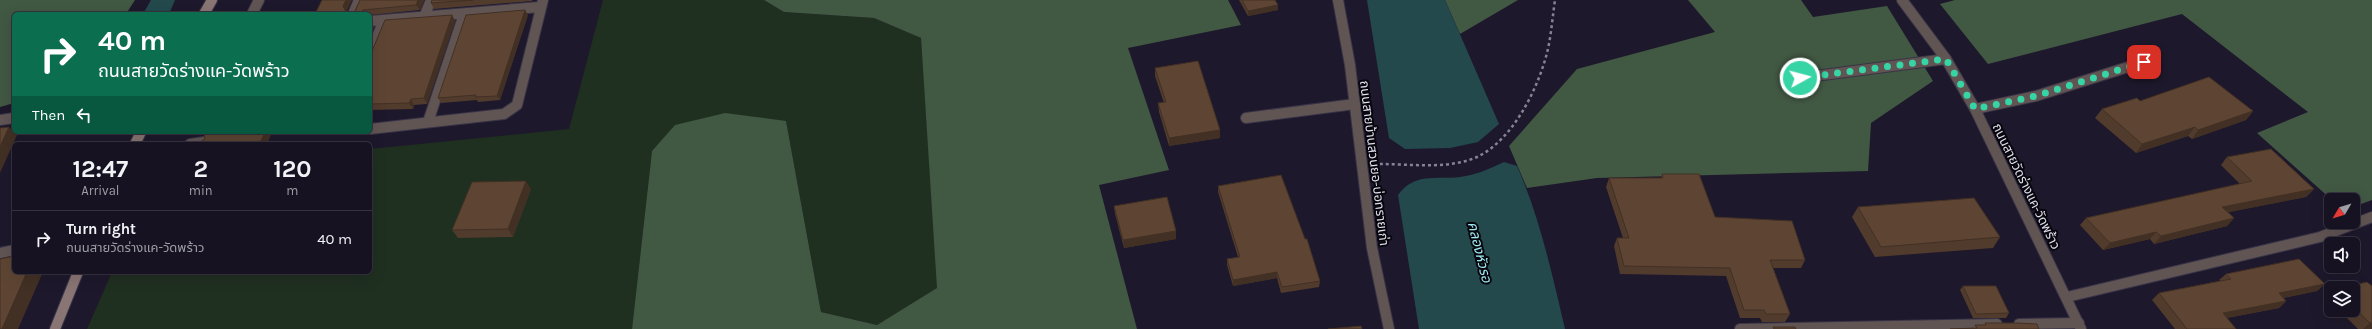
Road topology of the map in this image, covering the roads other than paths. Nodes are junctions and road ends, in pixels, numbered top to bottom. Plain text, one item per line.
1 (212, 0) edge
2 (259, 0) edge
3 (359, 0) edge
4 (431, 0) edge
5 (503, 0) edge
6 (1338, 0) edge
7 (1902, 0) edge
8 (542, 4) edge
9 (499, 10) junction
10 (205, 12) edge
11 (253, 12) edge
12 (354, 12) edge
13 (464, 14) junction
14 (424, 17) junction
15 (384, 20) junction
16 (372, 21) edge
17 (372, 49) edge
18 (1946, 59) junction
19 (2144, 62) dead end
20 (1800, 78) dead end
21 (1355, 104) junction
22 (1975, 109) junction
23 (12, 118) edge
24 (1246, 118) dead end
25 (0, 120) edge
26 (428, 122) junction
27 (372, 129) edge
28 (2372, 217) edge
29 (12, 250) edge
30 (0, 253) edge
31 (77, 274) edge
32 (2066, 297) junction
33 (2080, 326) edge
34 (55, 329) edge
35 (1389, 329) edge
36 (1740, 329) edge

1 - 10 main road
2 - 11 street
3 - 12 street
4 - 14 street
5 - 9 street
6 - 21 street, ถนนสายบ้านสวนยอ-บ่อทรายเก่า
7 - 18 street, ถนนสายวัดร่างแค-วัดพร้าว
8 - 9 street
8 - 26 street
9 - 13 street
13 - 14 street
13 - 26 street
14 - 15 street
15 - 16 street
15 - 17 street
18 - 20 street
18 - 22 street, ถนนสายวัดร่างแค-วัดพร้าว
19 - 22 street
21 - 24 street
21 - 35 street, ถนนสายบ้านสวนยอ-บ่อทรายเก่า
22 - 32 street, ถนนสายวัดร่างแค-วัดพร้าว
23 - 25 street
26 - 27 street
28 - 32 street
29 - 30 street
31 - 34 main road
32 - 33 street, ถนนสายวัดร่างแค-วัดพร้าว
33 - 36 street

